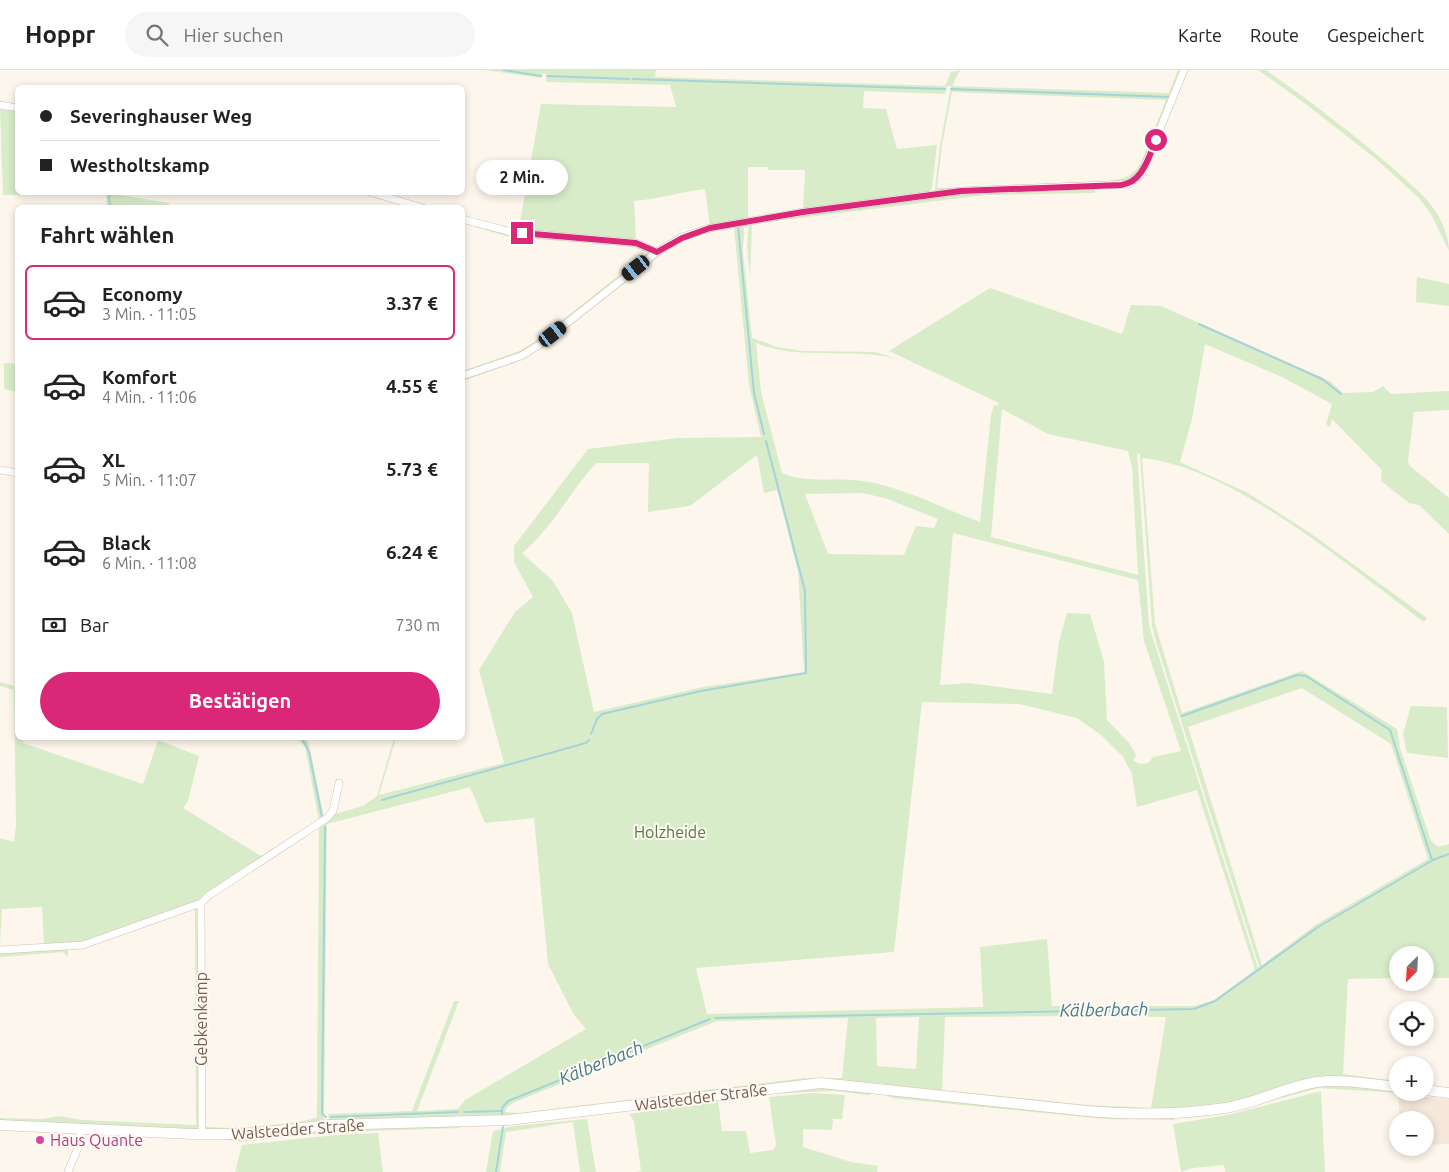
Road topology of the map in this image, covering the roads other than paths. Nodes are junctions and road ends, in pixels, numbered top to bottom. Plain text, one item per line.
1 (1184, 70) edge
2 (0, 105) edge
3 (15, 108) edge
4 (380, 195) edge
5 (413, 205) edge
6 (465, 219) edge
7 (657, 252) junction
8 (465, 375) edge
9 (0, 470) edge
10 (15, 472) edge
11 (339, 783) dead end
12 (201, 903) junction
13 (0, 950) edge
14 (1389, 1086) edge
15 (1434, 1091) edge
16 (1449, 1093) edge
17 (0, 1125) edge
18 (82, 1129) junction
19 (202, 1134) junction
20 (68, 1172) edge

1 - 7 street
2 - 3 street
4 - 5 street
6 - 7 street
7 - 8 street
9 - 10 street
11 - 12 street
12 - 13 street
12 - 19 street, Gebkenkamp
14 - 19 main road, Walstedder Straße
15 - 16 main road
17 - 18 main road, Walstedder Straße
18 - 19 main road, Walstedder Straße
18 - 20 street

